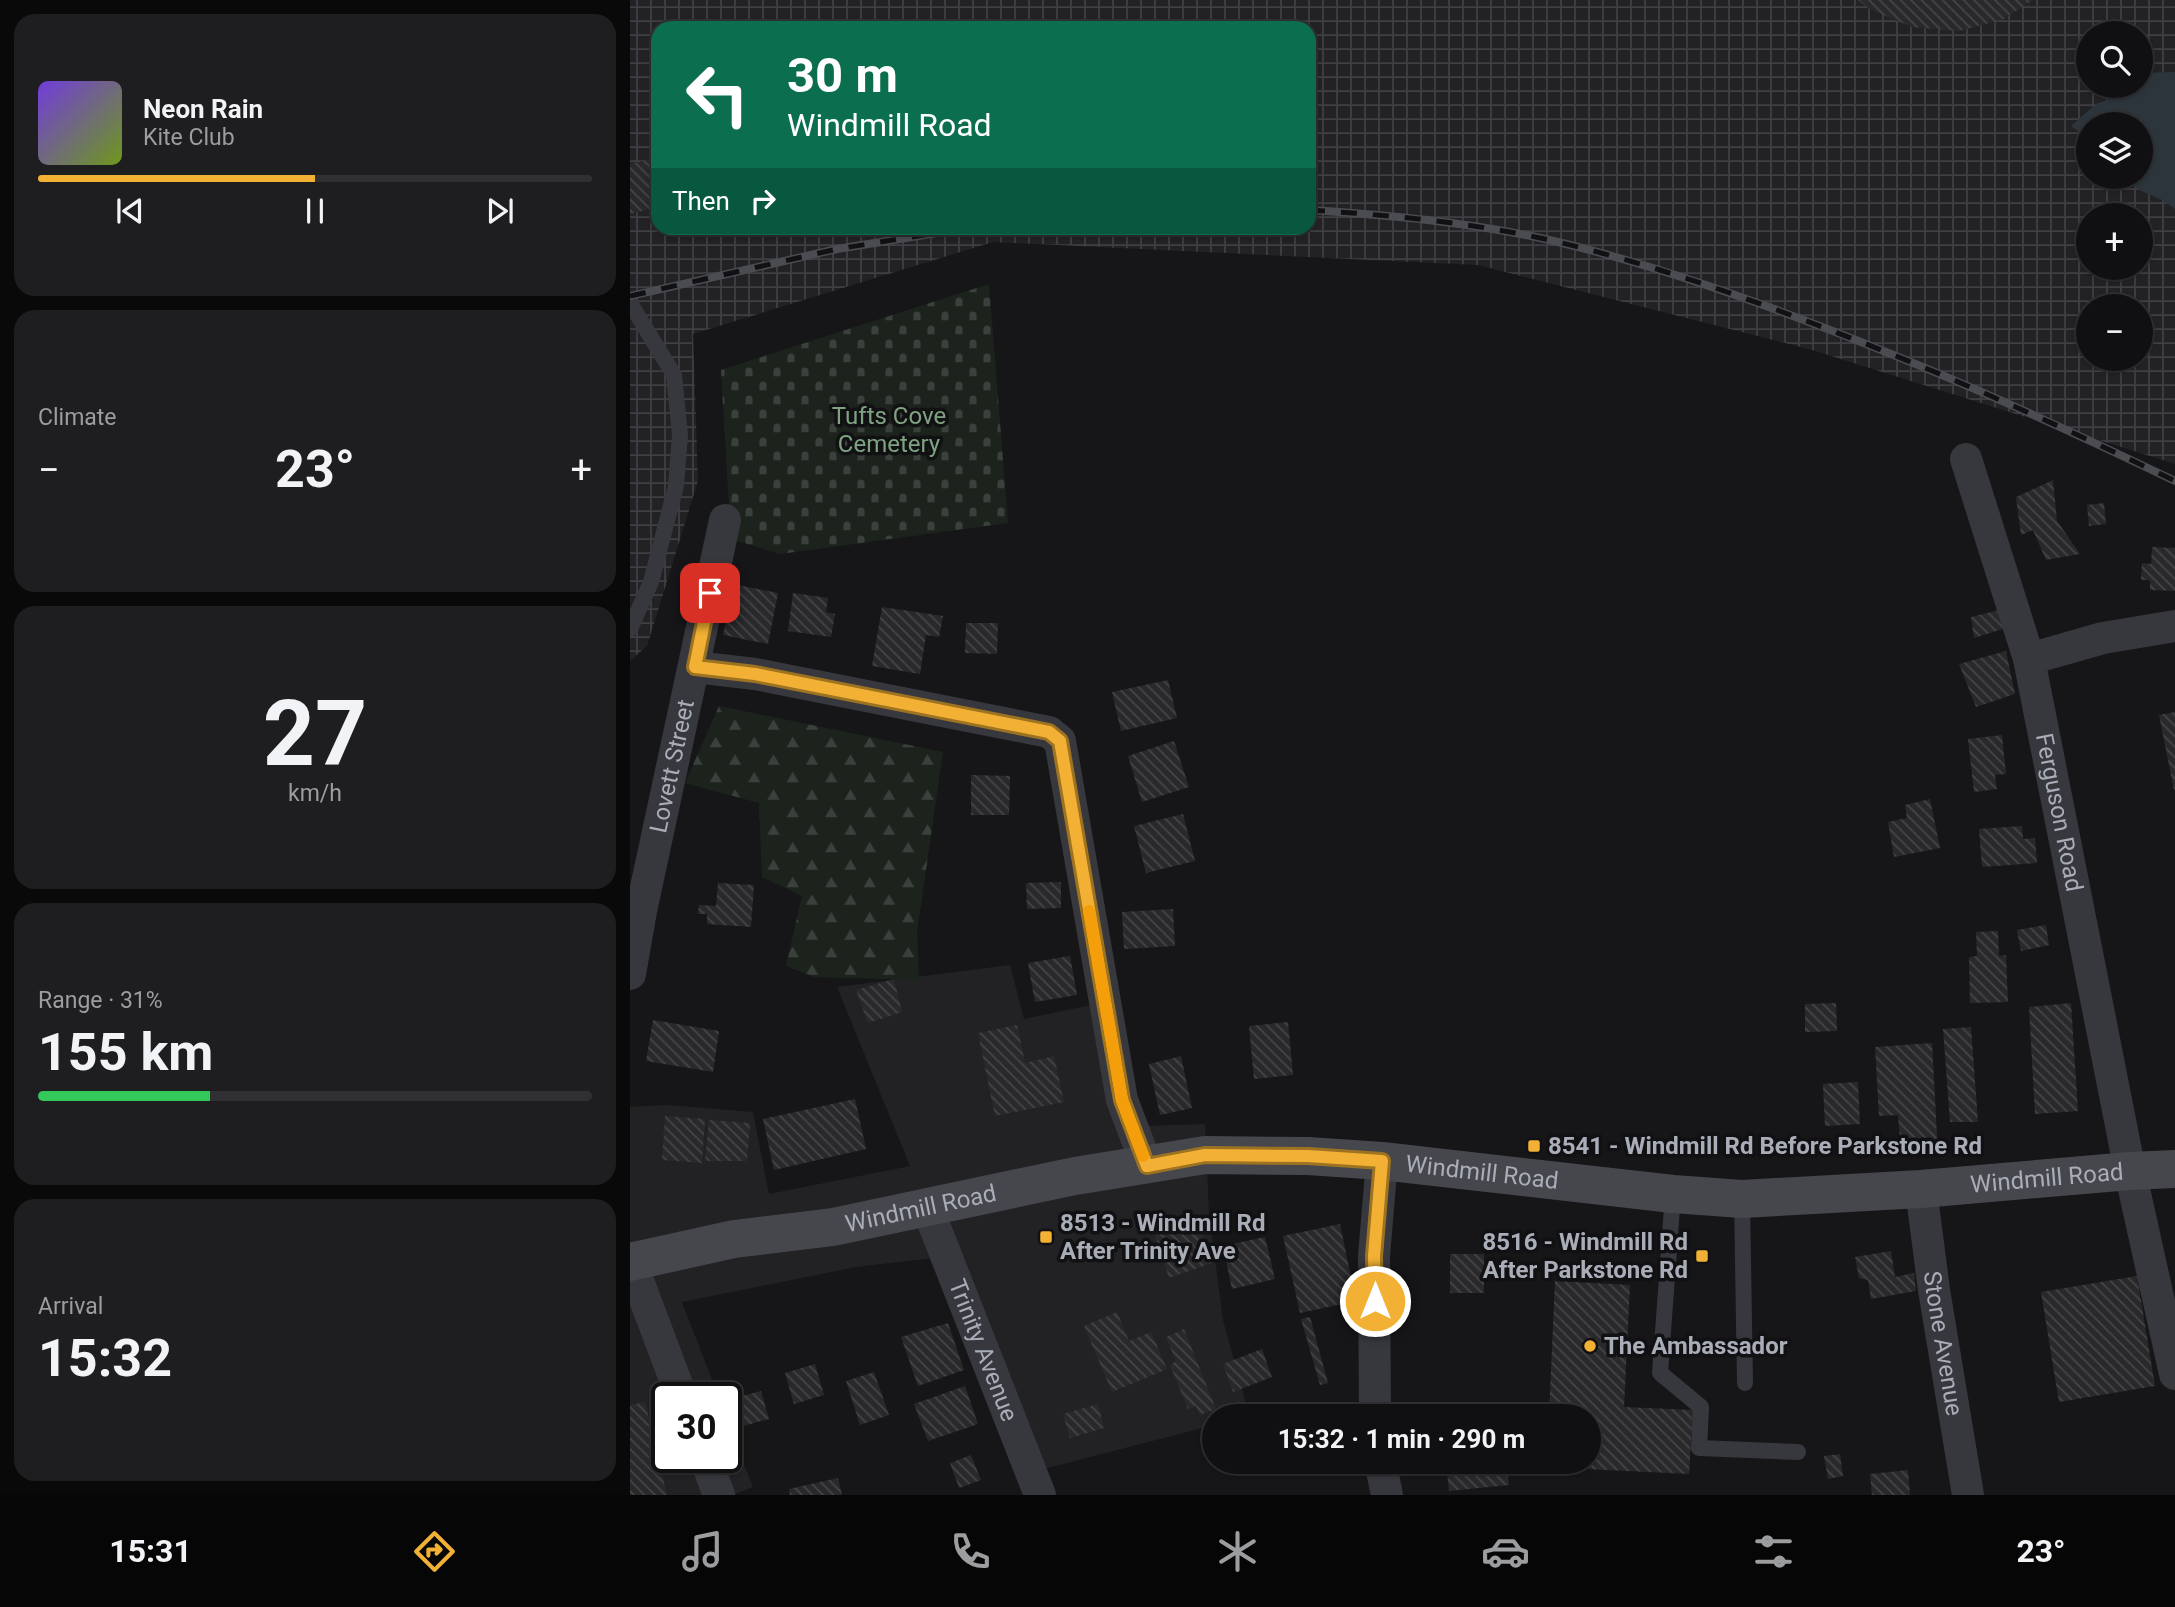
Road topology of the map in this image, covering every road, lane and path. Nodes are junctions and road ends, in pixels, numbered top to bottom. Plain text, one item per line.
1 (630, 303) edge
2 (1966, 459) dead end
3 (725, 520) dead end
4 (2175, 626) edge
5 (630, 629) edge
6 (2029, 659) junction
7 (695, 667) junction
8 (630, 974) edge
9 (1382, 1161) junction
10 (1147, 1166) junction
11 (2175, 1169) edge
12 (2130, 1171) junction
13 (1921, 1189) junction
14 (1673, 1194) junction
15 (1742, 1199) junction
16 (927, 1207) junction
17 (631, 1262) edge
18 (2175, 1374) edge
19 (676, 1382) edge
20 (1745, 1384) dead end
21 (1375, 1404) edge
22 (1798, 1452) dead end
23 (711, 1473) edge
24 (1383, 1474) edge
25 (719, 1495) edge
26 (1040, 1495) edge
27 (1387, 1495) edge
28 (1968, 1495) edge

1 - 5 lane
2 - 6 street, Ferguson Road
3 - 7 street, Lovett Street
4 - 6 street
6 - 12 street, Ferguson Road
7 - 8 street, Lovett Street
7 - 10 street
9 - 10 main road, Windmill Road
9 - 14 main road, Windmill Road
9 - 21 street
10 - 16 main road, Windmill Road
11 - 12 main road, Windmill Road
12 - 13 main road, Windmill Road
12 - 18 street, Ferguson Road
13 - 15 main road, Windmill Road
13 - 28 street, Stone Avenue
14 - 15 main road, Windmill Road
14 - 22 lane
15 - 20 lane
16 - 17 main road, Windmill Road
16 - 26 street, Trinity Avenue
17 - 19 street
23 - 25 street
24 - 27 street

